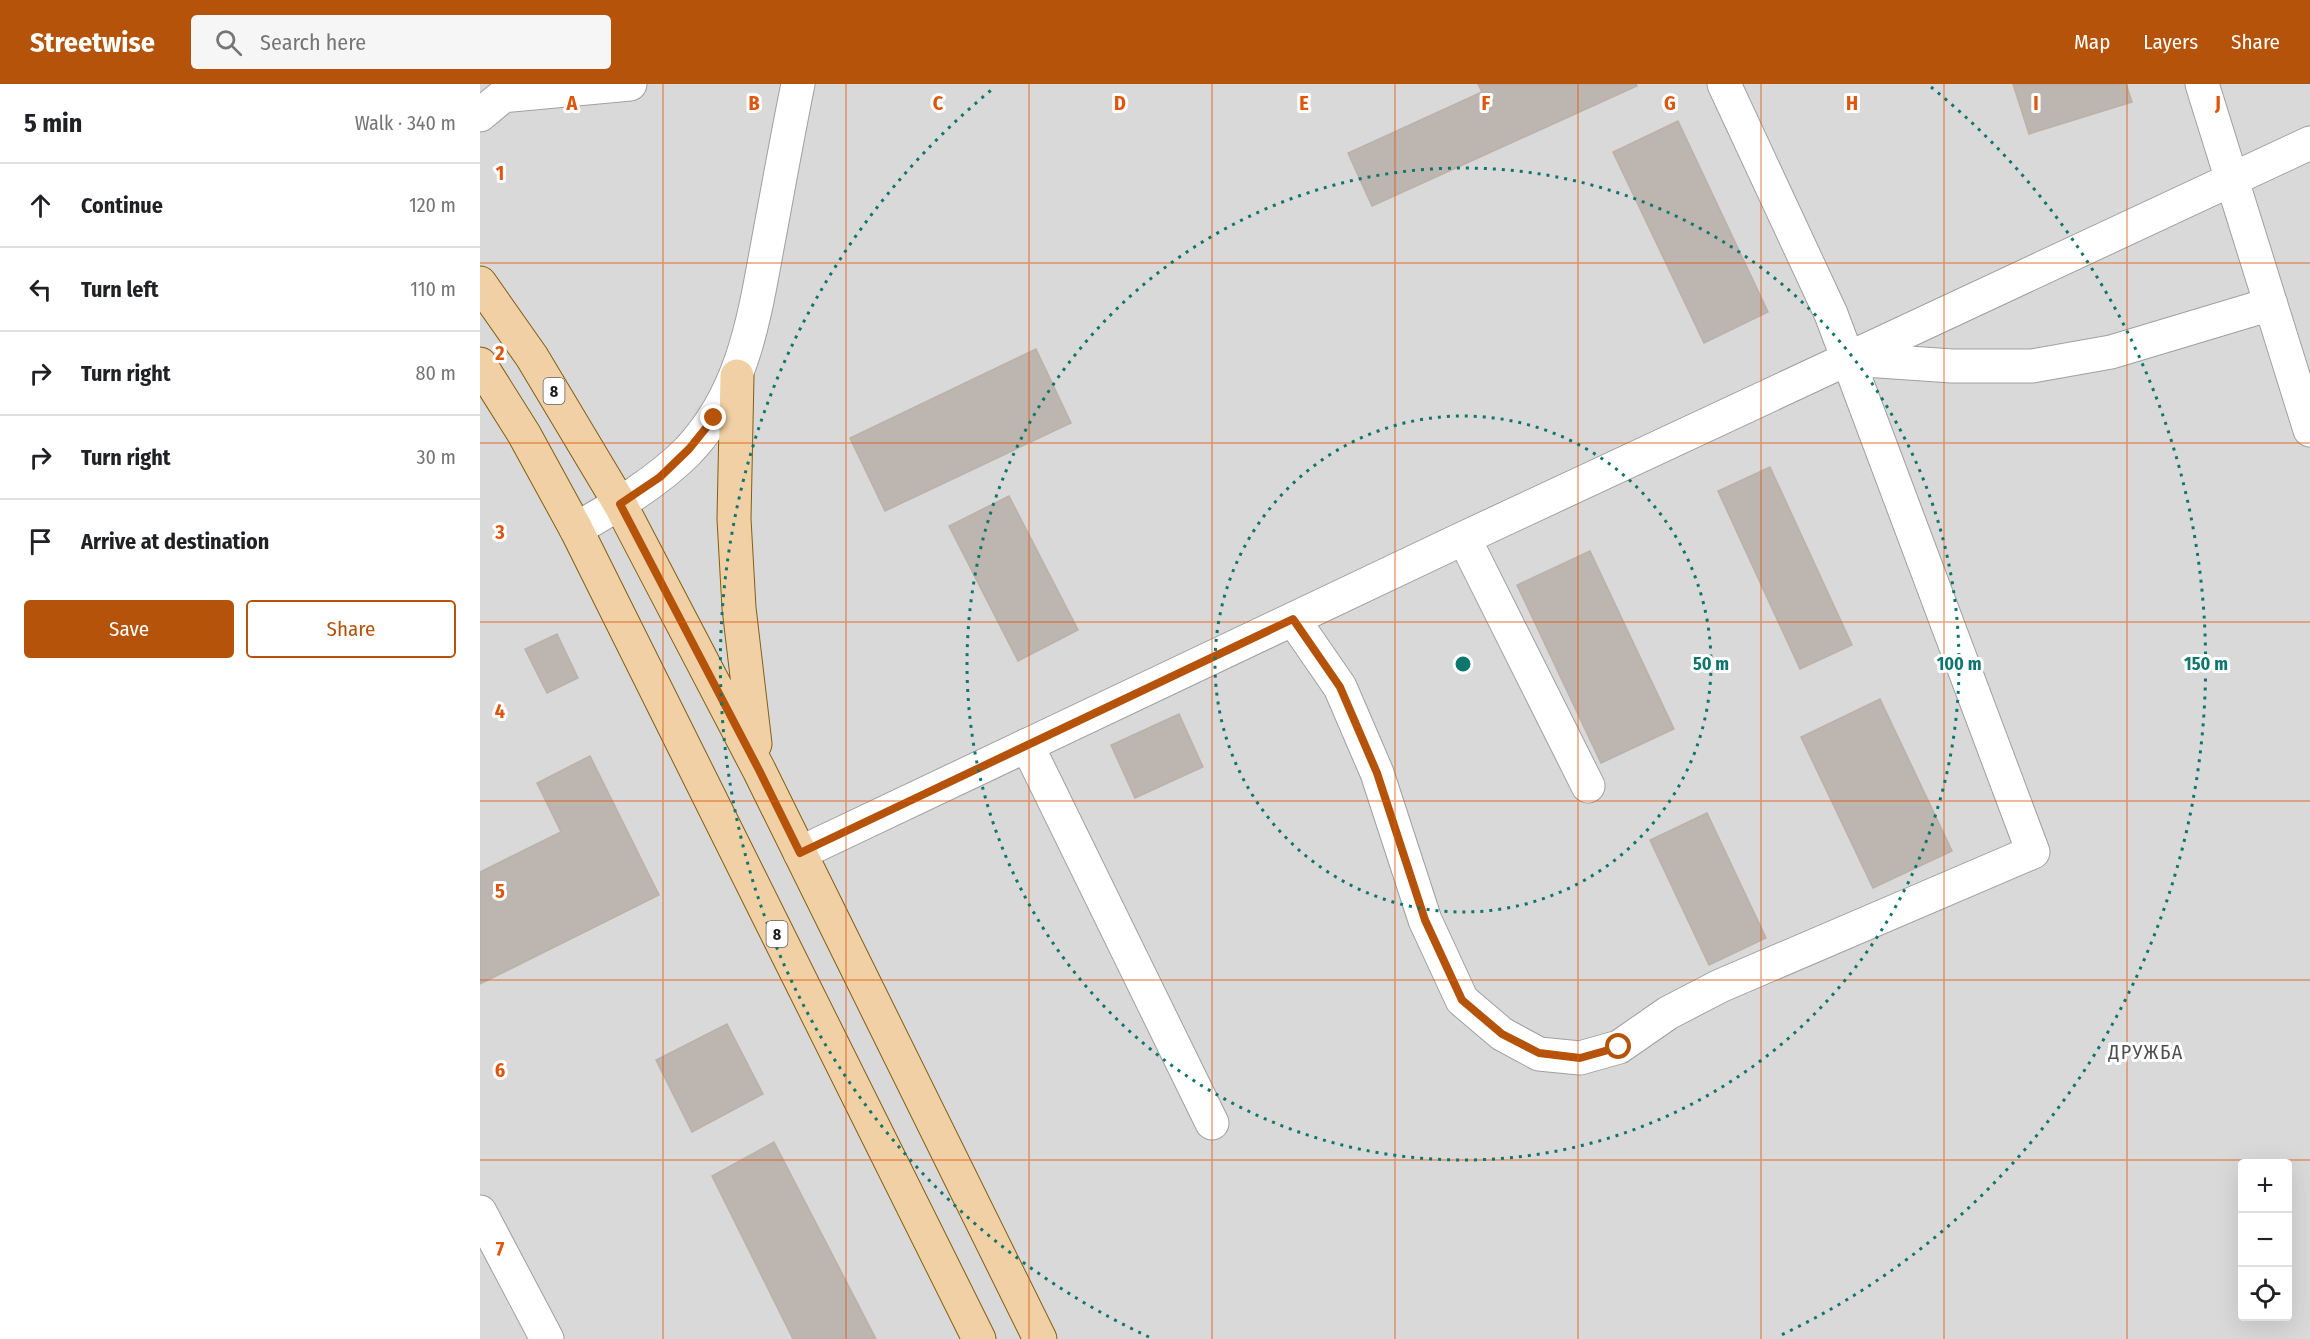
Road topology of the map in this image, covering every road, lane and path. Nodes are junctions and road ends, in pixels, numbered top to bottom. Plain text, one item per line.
1 (630, 84) edge
2 (798, 84) edge
3 (1724, 84) edge
4 (2202, 84) edge
5 (480, 115) edge
6 (2310, 143) edge
7 (2232, 179) junction
8 (480, 283) edge
9 (2271, 304) junction
10 (1848, 359) junction
11 (480, 364) edge
12 (737, 376) junction
13 (2310, 430) edge
14 (620, 504) junction
15 (576, 529) junction
16 (1464, 538) junction
17 (1293, 619) junction
18 (1027, 745) junction
19 (759, 770) junction
20 (1588, 786) dead end
21 (800, 853) junction
22 (1212, 1123) dead end
23 (480, 1212) edge
24 (547, 1339) edge
25 (979, 1339) edge
26 (1040, 1339) edge

1 - 5 street
2 - 12 street
3 - 10 street
4 - 7 street
6 - 7 street
7 - 9 street
7 - 10 street
8 - 14 main road, 8
9 - 10 street
9 - 13 street
10 - 16 street
10 - 17 street
11 - 15 main road, 8
12 - 14 street
12 - 19 main road
14 - 15 street
14 - 19 main road, 8
15 - 25 main road, 8
16 - 17 street
16 - 20 street
17 - 18 street
18 - 21 street
18 - 22 street
19 - 21 main road, 8
21 - 26 main road, 8
23 - 24 street

